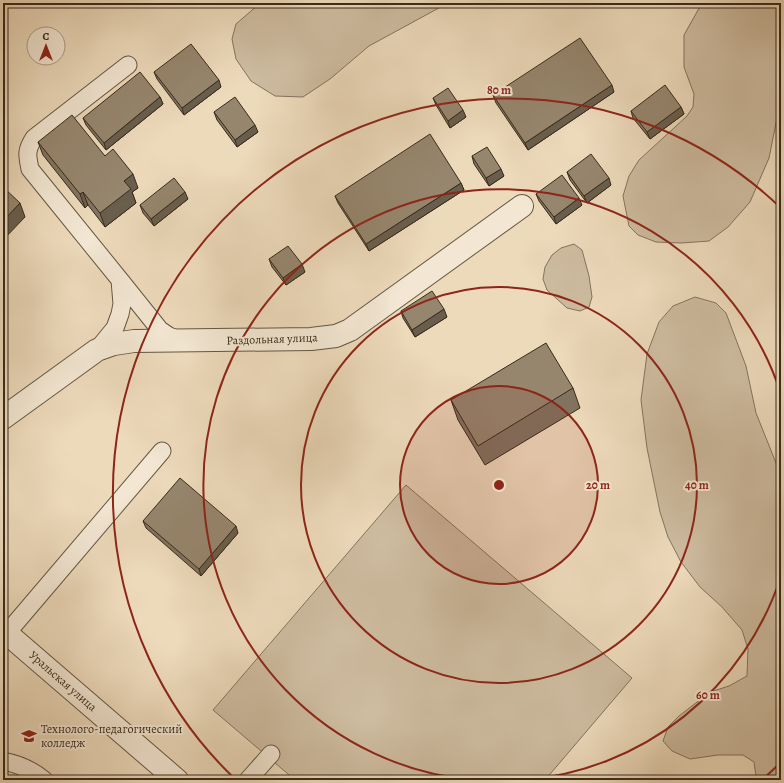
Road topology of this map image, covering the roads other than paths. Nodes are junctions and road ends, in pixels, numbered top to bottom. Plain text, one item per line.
1 (128, 65) dead end
2 (522, 206) dead end
3 (120, 280) junction
4 (182, 341) junction
5 (97, 350) junction
6 (3, 418) edge
7 (162, 452) dead end
8 (5, 632) edge
9 (271, 754) dead end
10 (3, 761) edge
11 (44, 780) edge
12 (177, 780) edge
13 (248, 780) edge

1 - 3 lane
2 - 4 street, Раздольная улица
3 - 4 lane
3 - 5 lane
4 - 5 street, Раздольная улица
5 - 6 street, Раздольная улица
7 - 8 lane
8 - 12 street, Уральская улица
9 - 13 lane
10 - 11 lane

